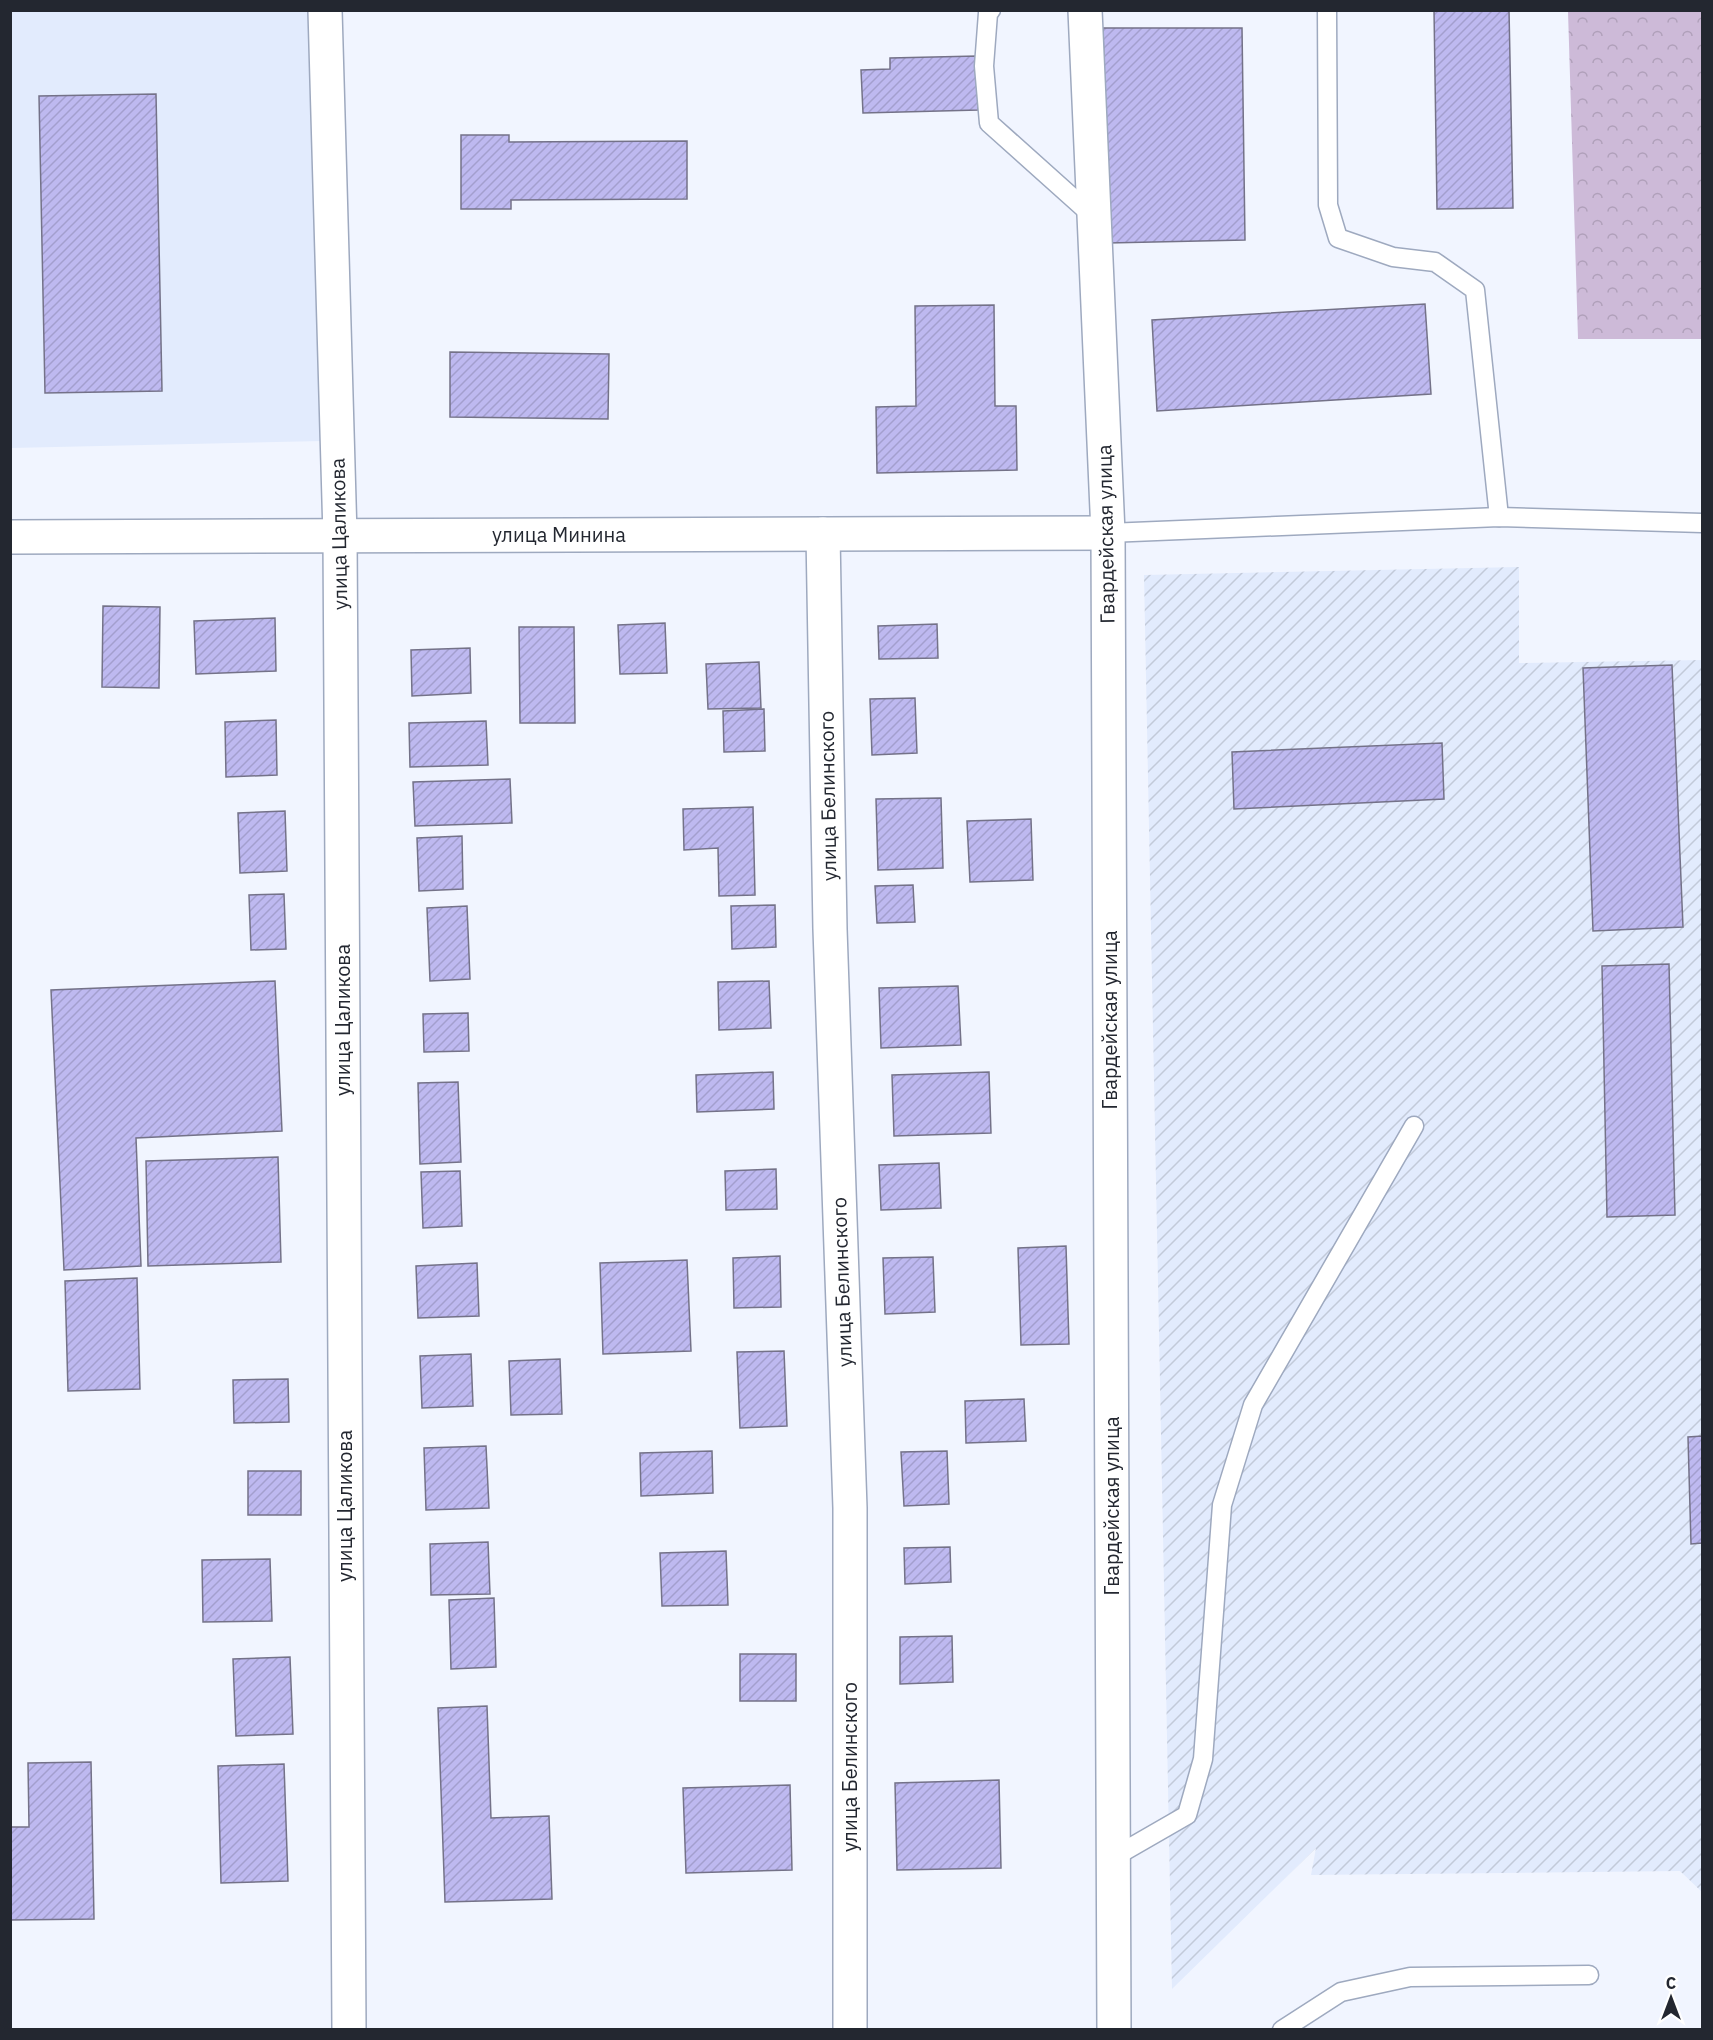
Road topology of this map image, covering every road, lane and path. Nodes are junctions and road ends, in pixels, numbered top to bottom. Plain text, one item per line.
1 (325, 10) edge
2 (991, 10) edge
3 (1085, 10) edge
4 (1327, 10) edge
5 (1094, 217) junction
6 (1499, 517) junction
7 (1702, 523) edge
8 (1108, 532) junction
9 (822, 534) junction
10 (340, 536) junction
11 (10, 537) edge
12 (1414, 1126) dead end
13 (1113, 1857) junction
14 (1589, 1975) dead end
15 (349, 2030) edge
16 (850, 2030) edge
17 (1114, 2030) edge
18 (1282, 2030) edge

1 - 10 street, улица Цаликова
2 - 5 lane
3 - 5 street, Гвардейская улица
4 - 6 lane
5 - 8 street, Гвардейская улица
6 - 7 lane
6 - 8 lane
8 - 9 street, улица Минина
8 - 13 street, Гвардейская улица
9 - 10 street, улица Минина
9 - 16 street, улица Белинского
10 - 11 street, улица Минина
10 - 15 street, улица Цаликова
12 - 13 lane
13 - 17 street, Гвардейская улица
14 - 18 lane

